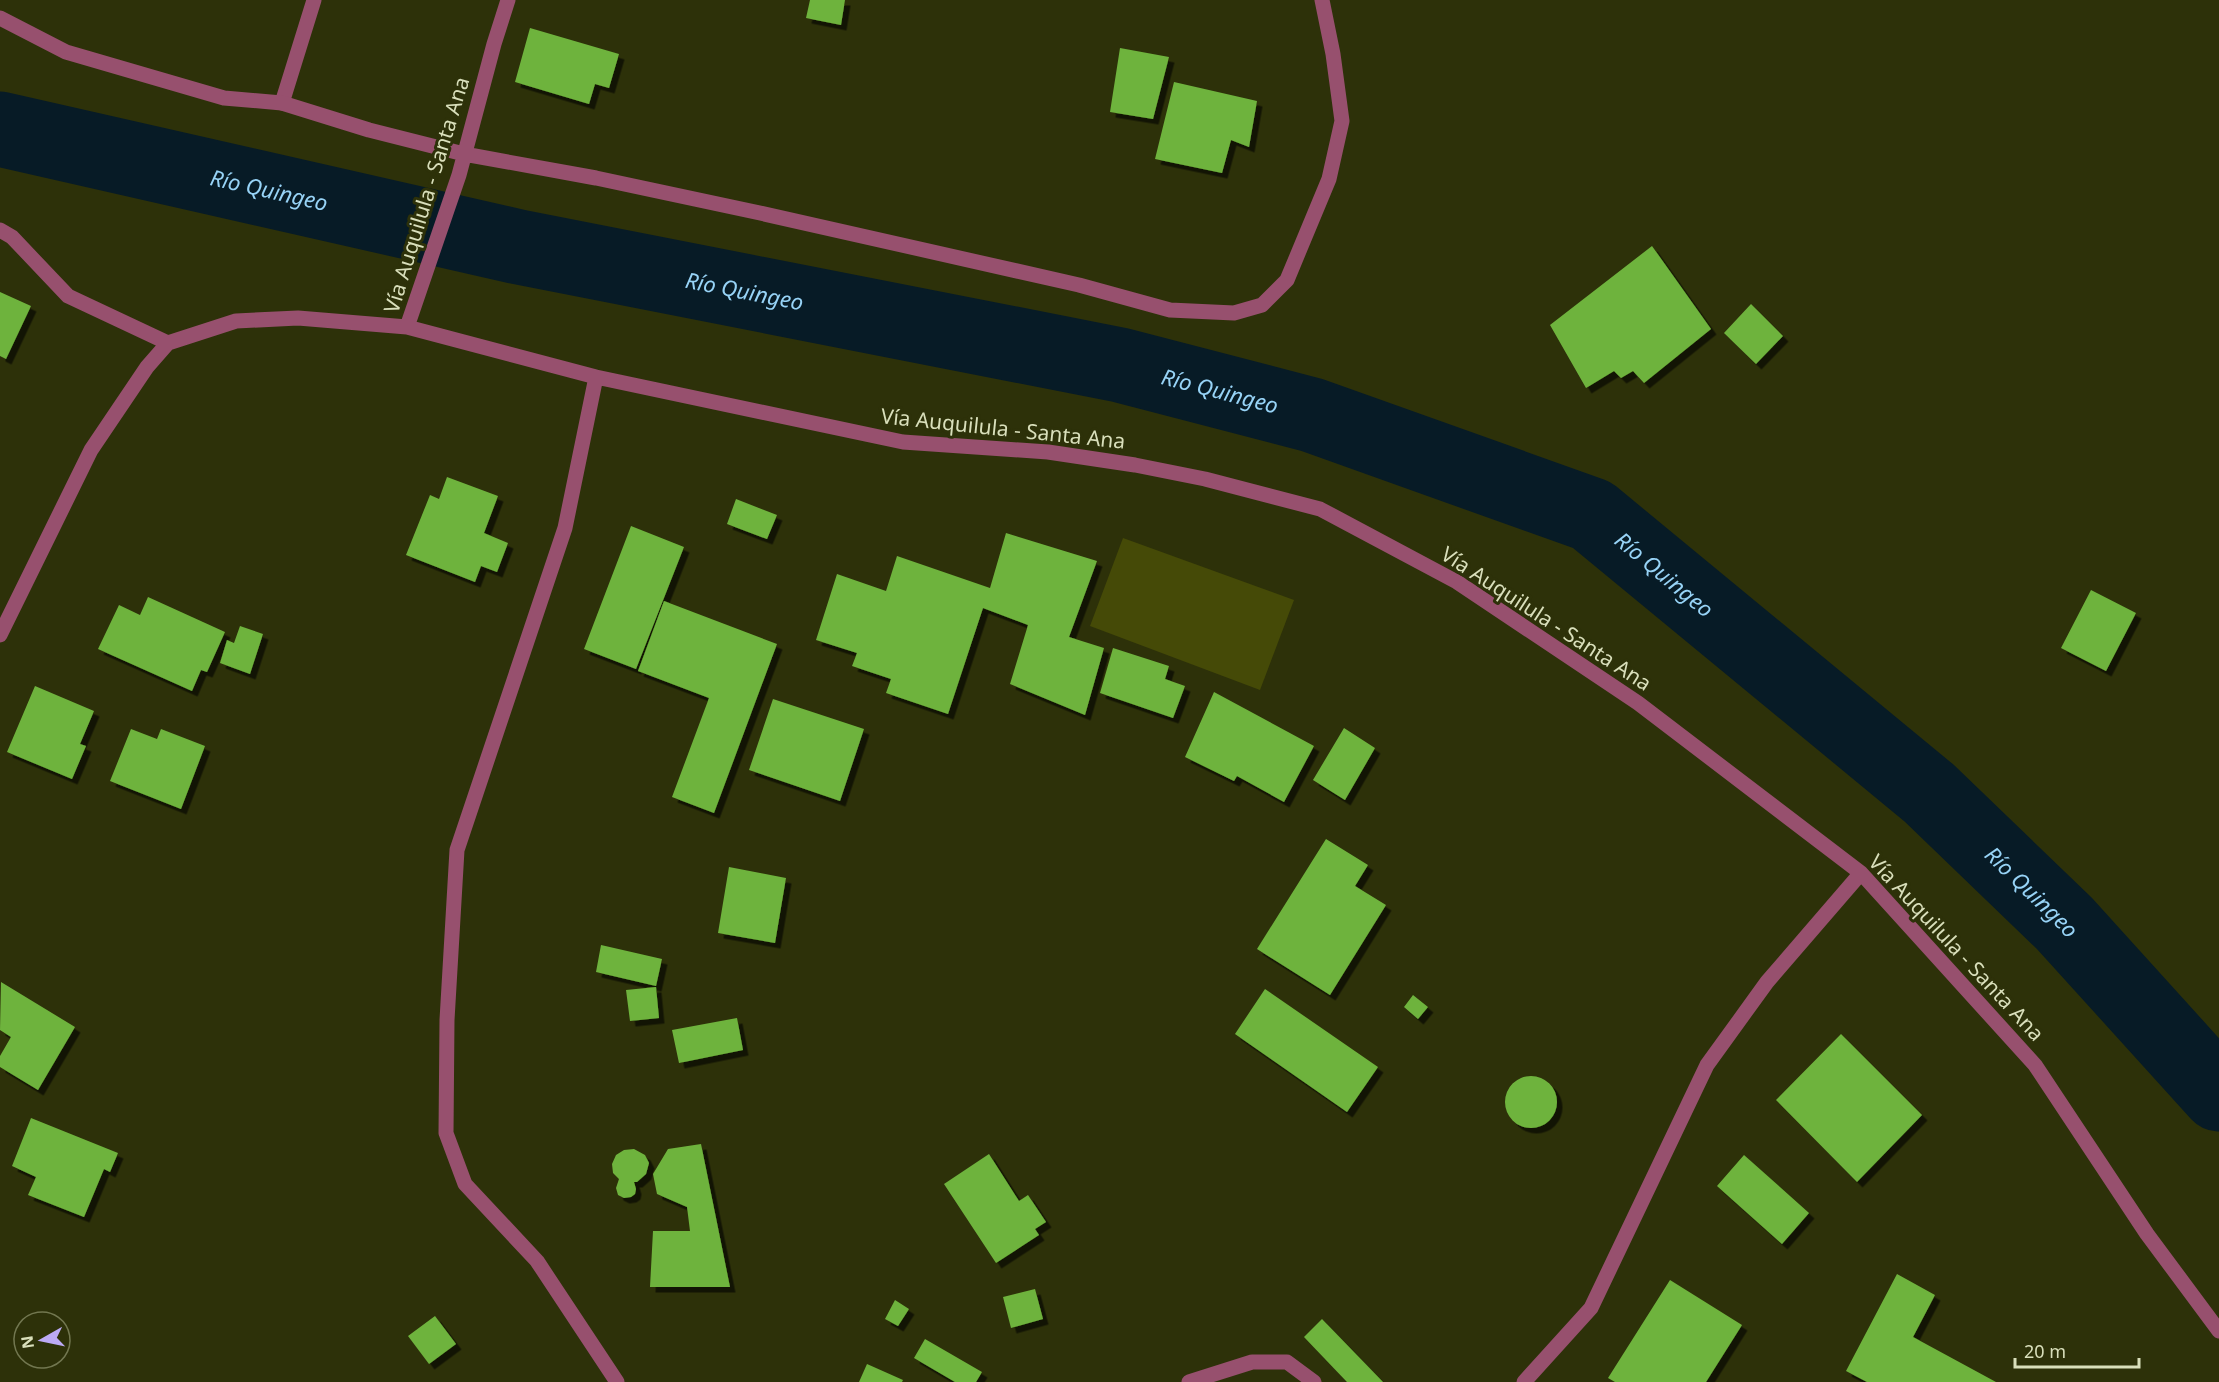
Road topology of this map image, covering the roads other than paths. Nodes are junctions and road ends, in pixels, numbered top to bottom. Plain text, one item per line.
1 (314, 0) edge
2 (508, 0) edge
3 (1322, 0) edge
4 (0, 18) edge
5 (282, 103) junction
6 (464, 154) junction
7 (0, 230) edge
8 (407, 327) junction
9 (168, 343) junction
10 (596, 377) junction
11 (0, 635) edge
12 (1861, 873) junction
13 (2219, 1331) edge
14 (618, 1382) edge
15 (1189, 1382) edge
16 (1314, 1382) edge
17 (1524, 1382) edge

1 - 5 street
2 - 6 street, Vía Auquilula - Santa Ana
3 - 6 street
4 - 5 street
5 - 6 street
6 - 8 street, Vía Auquilula - Santa Ana
7 - 9 street
8 - 9 street
8 - 10 street, Vía Auquilula - Santa Ana
9 - 11 street
10 - 12 street, Vía Auquilula - Santa Ana
10 - 14 street
12 - 13 street, Vía Auquilula - Santa Ana
12 - 17 street
15 - 16 street

